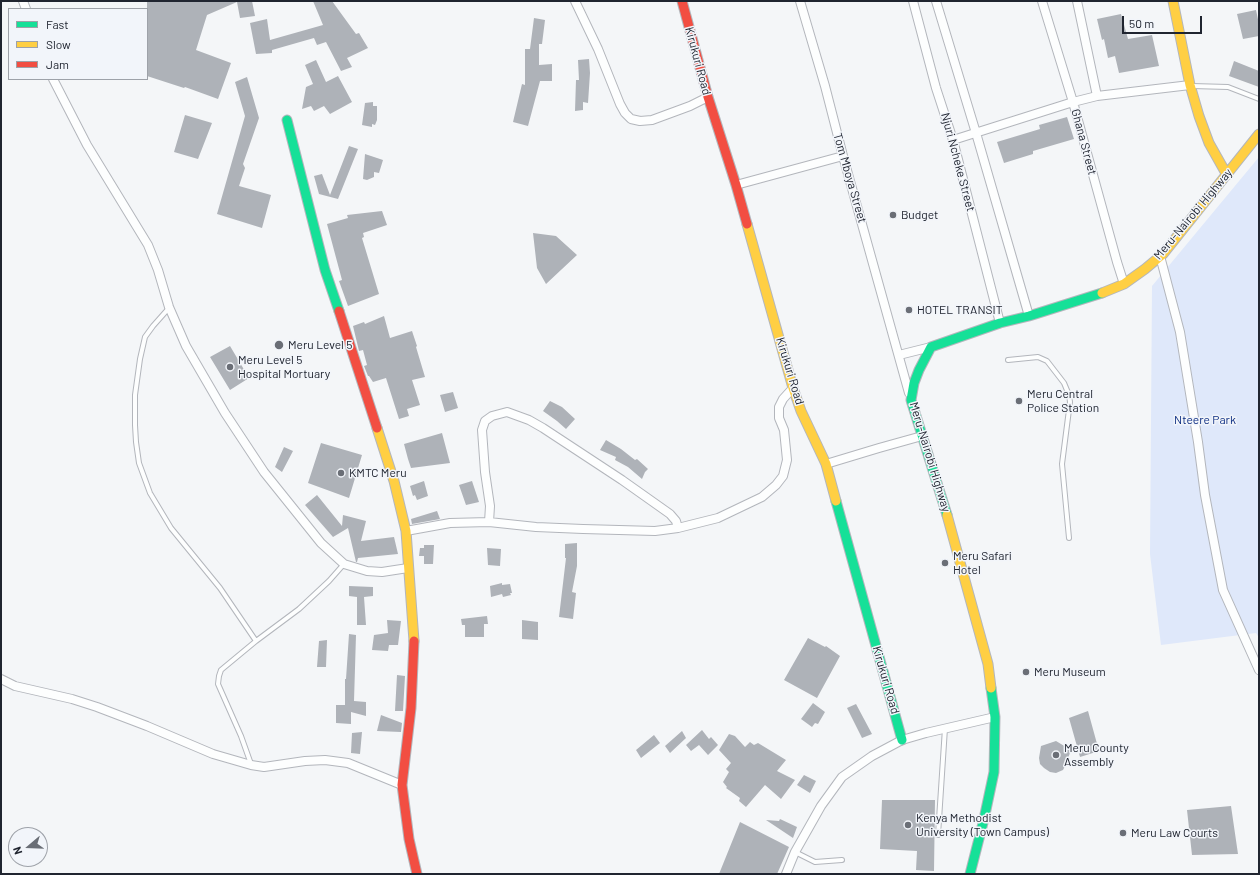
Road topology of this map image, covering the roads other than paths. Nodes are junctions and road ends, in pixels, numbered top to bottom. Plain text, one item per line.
1 (576, 1) edge
2 (682, 1) edge
3 (800, 1) edge
4 (913, 1) edge
5 (936, 1) edge
6 (1042, 1) edge
7 (1077, 1) edge
8 (1173, 1) edge
9 (54, 80) edge
10 (1190, 86) junction
11 (1097, 96) junction
12 (708, 97) junction
13 (1259, 99) edge
14 (1073, 102) junction
15 (287, 120) dead end
16 (976, 133) junction
17 (1259, 134) edge
18 (953, 140) junction
19 (843, 156) junction
20 (1227, 175) junction
21 (736, 185) junction
22 (1160, 256) junction
23 (1124, 284) junction
24 (169, 307) junction
25 (1029, 316) junction
26 (1000, 323) junction
27 (931, 347) junction
28 (899, 355) junction
29 (1008, 360) dead end
30 (793, 388) junction
31 (911, 400) junction
32 (922, 436) junction
33 (826, 464) junction
34 (489, 522) junction
35 (678, 528) junction
36 (406, 531) junction
37 (1069, 538) dead end
38 (344, 564) junction
39 (408, 568) junction
40 (256, 641) junction
41 (1259, 670) edge
42 (1, 679) edge
43 (995, 717) junction
44 (945, 728) junction
45 (902, 740) junction
46 (251, 765) junction
47 (402, 784) junction
48 (938, 835) dead end
49 (795, 852) junction
50 (842, 860) dead end
51 (417, 874) edge
52 (786, 874) edge
53 (970, 874) edge

1 - 12 street
2 - 12 main road, Kirukuri Road
3 - 19 street, Tom Mboya Street
4 - 18 street, Njuri Ncheke Street
5 - 16 street, Njuri Ncheke Street
6 - 14 street, Ghana Street
7 - 11 street
8 - 10 main road
9 - 24 street
10 - 11 street
10 - 13 lane
10 - 20 main road
11 - 14 street
12 - 21 main road, Kirukuri Road
14 - 16 street
14 - 23 street, Ghana Street
15 - 36 main road
16 - 18 street
16 - 25 street, Njuri Ncheke Street
17 - 20 main road, Meru-Nairobi Highway
18 - 26 street, Njuri Ncheke Street
19 - 21 street
19 - 28 street, Tom Mboya Street
20 - 22 main road, Meru-Nairobi Highway
21 - 30 main road, Kirukuri Road
22 - 23 main road, Meru-Nairobi Highway
22 - 41 street
23 - 25 main road, Meru-Nairobi Highway
24 - 38 street
24 - 40 lane
25 - 26 main road, Meru-Nairobi Highway
26 - 27 main road, Meru-Nairobi Highway
27 - 28 street
27 - 31 main road, Meru-Nairobi Highway
28 - 31 street, Tom Mboya Street
29 - 37 lane
30 - 33 main road, Kirukuri Road
30 - 35 street
31 - 32 main road, Meru-Nairobi Highway
32 - 33 street
32 - 43 main road, Meru-Nairobi Highway
33 - 45 main road, Kirukuri Road
34 - 35 street
34 - 35 street
34 - 36 street
36 - 39 main road
38 - 39 street
38 - 40 lane
39 - 47 main road
40 - 46 lane
42 - 46 street
43 - 44 street
43 - 53 main road, Meru-Nairobi Highway
44 - 45 street
44 - 48 lane
45 - 49 street
46 - 47 street
47 - 51 main road
49 - 50 lane
49 - 52 street

